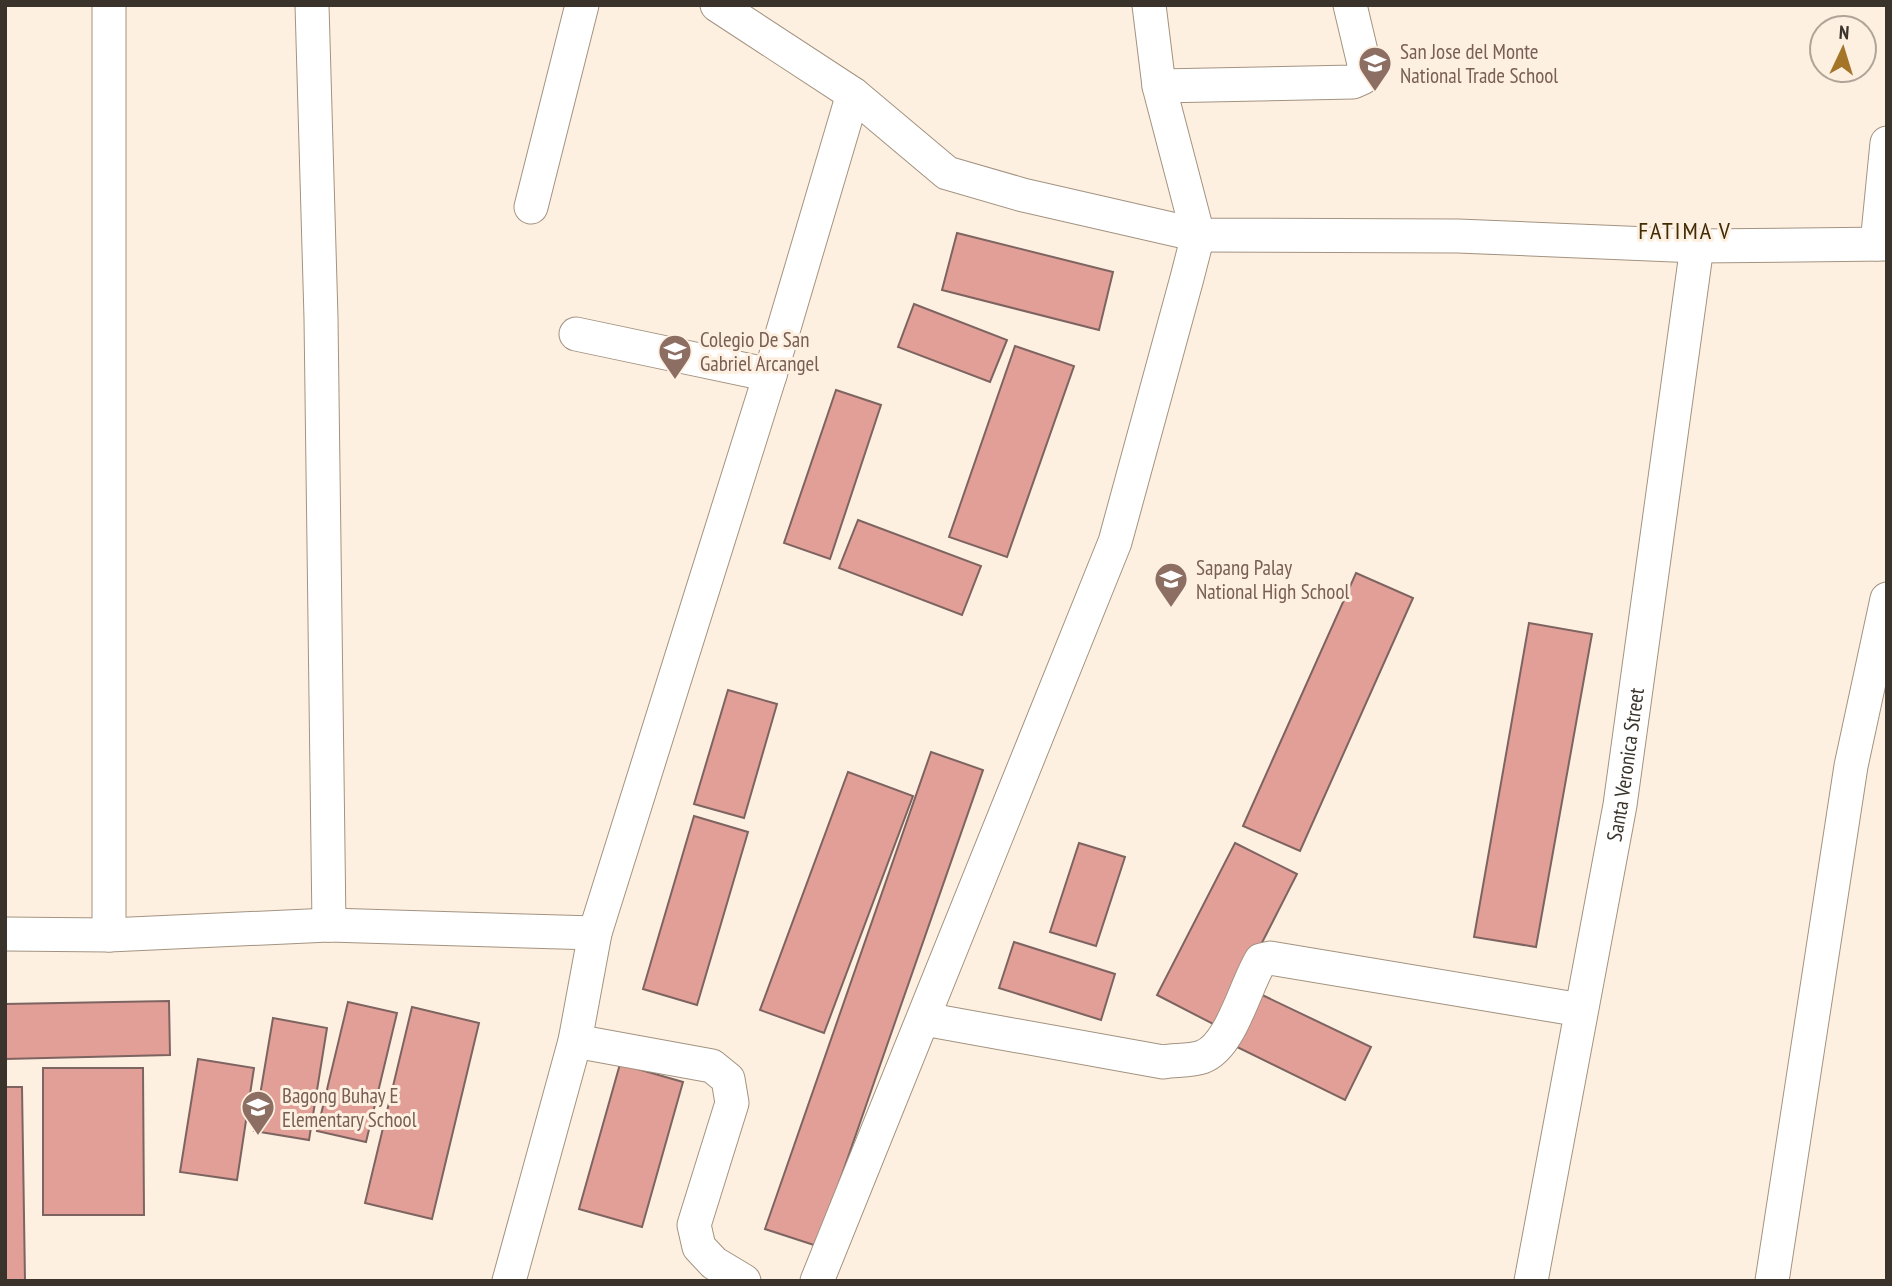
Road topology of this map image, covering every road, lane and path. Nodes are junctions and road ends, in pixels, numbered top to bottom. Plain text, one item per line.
1 (109, 5) edge
2 (312, 5) edge
3 (582, 5) edge
4 (717, 5) edge
5 (1149, 5) edge
6 (1350, 5) edge
7 (1159, 86) junction
8 (853, 94) junction
9 (1887, 142) edge
10 (531, 207) dead end
11 (1198, 234) junction
12 (1882, 244) edge
13 (1697, 246) junction
14 (576, 334) dead end
15 (770, 375) junction
16 (1887, 599) edge
17 (329, 925) junction
18 (595, 933) junction
19 (5, 934) edge
20 (109, 935) junction
21 (1581, 1010) junction
22 (924, 1019) junction
23 (575, 1041) junction
24 (509, 1281) edge
25 (744, 1281) edge
26 (817, 1281) edge
27 (1531, 1281) edge
28 (1772, 1281) edge

1 - 20 street
2 - 17 street
3 - 10 street
4 - 8 street
5 - 7 street
6 - 7 street
7 - 11 street
8 - 11 street
8 - 15 street
9 - 12 street
11 - 13 street
11 - 22 street
12 - 13 street
13 - 21 street, Santa Veronica Street
14 - 15 street
15 - 18 street
16 - 28 street
17 - 18 street
17 - 20 street
18 - 23 street
19 - 20 street
21 - 22 street
21 - 27 street, Santa Veronica Street
22 - 26 street
23 - 24 street
23 - 25 street

